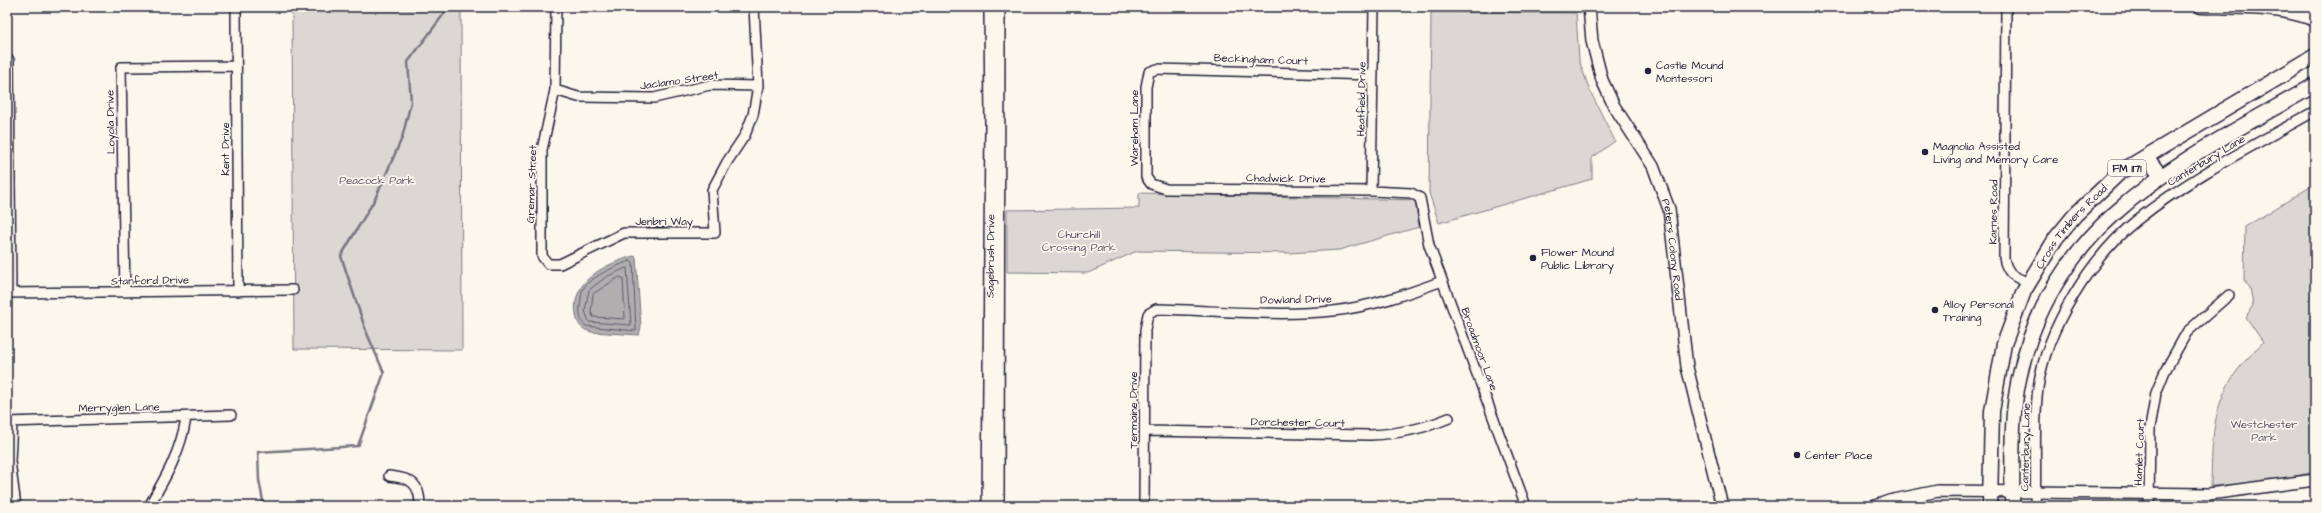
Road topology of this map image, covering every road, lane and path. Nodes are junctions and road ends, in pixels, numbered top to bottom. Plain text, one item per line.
1 (236, 7) edge
2 (754, 7) edge
3 (992, 7) edge
4 (999, 7) edge
5 (1374, 7) edge
6 (1590, 7) edge
7 (2006, 7) edge
8 (2201, 7) edge
9 (2266, 8) edge
10 (556, 11) edge
11 (2315, 20) edge
12 (2315, 56) edge
13 (8, 60) edge
14 (236, 66) junction
15 (1150, 72) joint
16 (1373, 74) junction
17 (2315, 85) edge
18 (758, 86) junction
19 (555, 90) junction
20 (2315, 111) edge
21 (2146, 156) junction
22 (2161, 176) junction
23 (1151, 184) joint
24 (1371, 192) junction
25 (1420, 198) joint
26 (548, 264) joint
27 (1442, 281) junction
28 (2029, 283) junction
29 (238, 290) junction
30 (293, 290) dead end
31 (125, 292) junction
32 (9, 293) edge
33 (2229, 295) dead end
34 (1148, 314) joint
35 (994, 351) junction
36 (231, 415) dead end
37 (186, 418) junction
38 (1449, 418) dead end
39 (9, 422) edge
40 (1145, 431) junction
41 (389, 476) dead end
42 (2315, 480) edge
43 (1990, 492) junction
44 (2012, 492) junction
45 (2036, 492) junction
46 (2150, 493) junction
47 (16, 506) edge
48 (149, 506) edge
49 (420, 506) edge
50 (988, 506) edge
51 (998, 506) edge
52 (1144, 506) edge
53 (1526, 506) edge
54 (1722, 506) edge
55 (1875, 506) edge
56 (1990, 506) edge
57 (2012, 506) edge
58 (2035, 506) edge
59 (2149, 506) edge

1 - 14 street, Kent Drive
2 - 18 street
3 - 35 street, Sagebrush Drive
4 - 35 street, Sagebrush Drive
5 - 16 street, Heatfield Drive
6 - 54 street, Peters Colony Road
7 - 28 street, Karnes Road
8 - 9 main road
9 - 11 main road
10 - 19 street, Gremar Street
12 - 21 main road, Cross Timbers Road / FM 1171
13 - 32 street
14 - 29 street, Kent Drive
14 - 31 street, Loyola Drive
15 - 16 street, Beckingham Court
15 - 23 street, Wareham Lane
16 - 24 street, Heatfield Drive
17 - 22 main road, Cross Timbers Road / FM 1171
18 - 19 street, Jaclamo Street
18 - 26 street, Jenbri Way
19 - 26 street, Gremar Street
20 - 45 street, Canterbury Lane
21 - 22 main road
21 - 28 main road, Cross Timbers Road / FM 1171
22 - 44 main road, Cross Timbers Road / FM 1171
23 - 24 street, Chadwick Drive
24 - 25 street, Chadwick Drive
25 - 27 street, Broadmoor Lane
27 - 34 street, Dowland Drive
27 - 53 street, Broadmoor Lane
28 - 43 main road, Cross Timbers Road / FM 1171
29 - 30 street, Stanford Drive
29 - 31 street, Stanford Drive
31 - 32 street, Stanford Drive
33 - 46 street, Hamlet Court
34 - 40 street, Termaine Drive
35 - 50 street, Sagebrush Drive
35 - 51 street, Sagebrush Drive
36 - 37 street, Merryglen Lane
37 - 39 street, Merryglen Lane
37 - 48 street
38 - 40 street, Dorchester Court
39 - 47 street
40 - 52 street, Termaine Drive
41 - 49 street
42 - 46 street
43 - 44 street
43 - 55 street
43 - 56 main road, Cross Timbers Road / FM 1171
44 - 45 street
44 - 57 main road, Cross Timbers Road / FM 1171
45 - 46 street
45 - 58 street, Canterbury Lane
46 - 59 street, Hamlet Court

